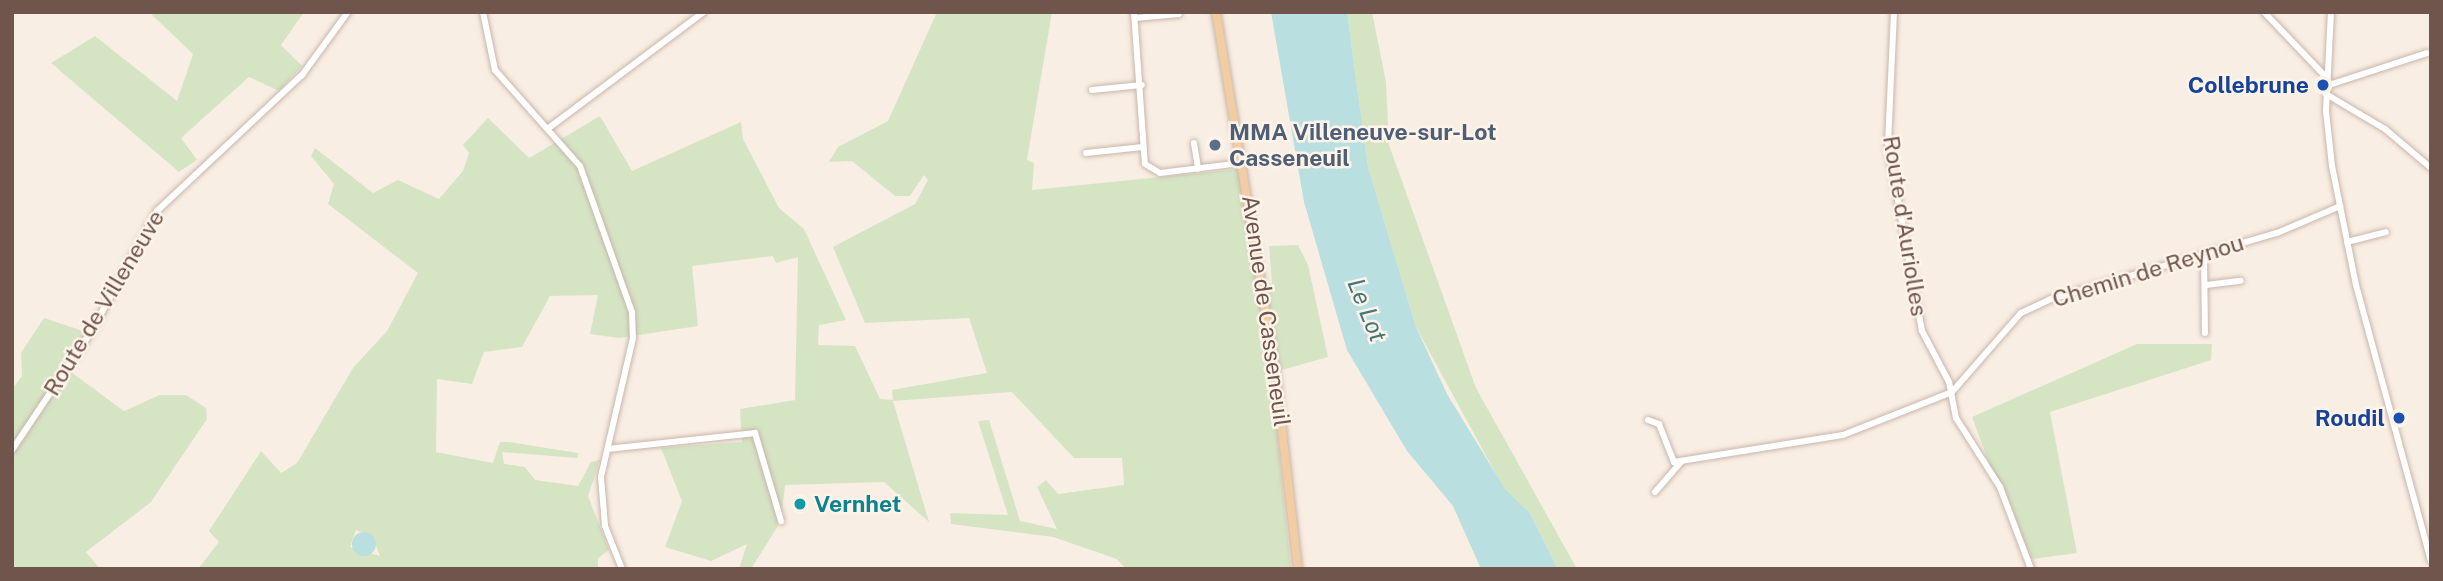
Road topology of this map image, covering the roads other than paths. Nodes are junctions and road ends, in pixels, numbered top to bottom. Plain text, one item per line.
1 (348, 12) edge
2 (484, 12) edge
3 (704, 12) edge
4 (1216, 12) edge
5 (1894, 12) edge
6 (2264, 12) edge
7 (2331, 12) edge
8 (1179, 14) edge
9 (1134, 15) edge
10 (2427, 53) dead end
11 (2326, 77) junction
12 (1142, 85) junction
13 (1092, 90) dead end
14 (2326, 90) junction
15 (550, 127) junction
16 (1194, 143) dead end
17 (1143, 147) junction
18 (1086, 153) dead end
19 (1244, 163) junction
20 (2431, 168) edge
21 (1198, 169) junction
22 (2340, 206) junction
23 (2386, 232) dead end
24 (2347, 242) junction
25 (2204, 254) junction
26 (2241, 281) dead end
27 (2206, 285) junction
28 (2205, 333) dead end
29 (1952, 392) junction
30 (1648, 420) dead end
31 (608, 449) junction
32 (12, 450) edge
33 (1681, 463) junction
34 (1655, 492) dead end
35 (781, 520) dead end
36 (2431, 561) edge
37 (622, 569) edge
38 (1297, 569) edge
39 (2031, 569) edge

1 - 32 street, Route de Villeneuve
2 - 15 street
3 - 15 street
4 - 19 main road, Avenue de Casseneuil
5 - 29 street, Route d'Auriolles
6 - 11 street
7 - 11 street
8 - 9 street
9 - 12 street
10 - 14 street
11 - 14 street
12 - 13 street
12 - 17 street
14 - 20 street
14 - 22 street
15 - 31 street
16 - 21 street
17 - 18 street
17 - 21 street
19 - 21 street
19 - 38 main road, Avenue de Casseneuil
22 - 24 street
22 - 25 street, Chemin de Reynou
23 - 24 street
24 - 36 street
25 - 27 street
25 - 29 street, Chemin de Reynou
26 - 27 street
27 - 28 street
29 - 33 street, Chemin de Reynou
29 - 39 street, Route d'Auriolles
30 - 33 street
31 - 35 street
31 - 37 street
33 - 34 street

